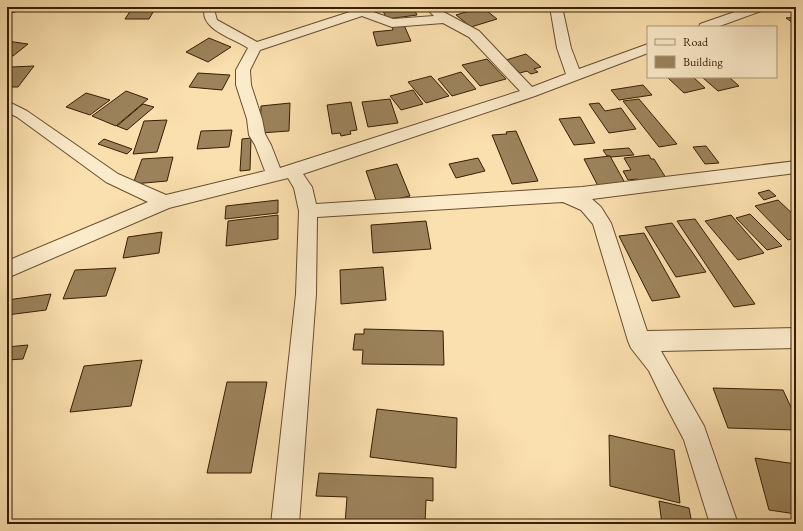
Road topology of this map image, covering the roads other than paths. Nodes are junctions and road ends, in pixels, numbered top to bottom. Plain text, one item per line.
1 (211, 7) edge
2 (430, 7) edge
3 (556, 7) edge
4 (760, 7) edge
5 (445, 20) junction
6 (708, 26) edge
7 (255, 47) junction
8 (647, 48) edge
9 (574, 76) junction
10 (530, 93) junction
11 (7, 106) edge
12 (796, 167) edge
13 (284, 173) junction
14 (564, 196) junction
15 (165, 202) junction
16 (308, 211) junction
17 (7, 270) edge
18 (796, 338) edge
19 (639, 341) junction
20 (285, 524) edge
21 (724, 524) edge

1 - 7 street
2 - 5 street
3 - 9 street
4 - 6 street
5 - 7 street
5 - 10 street
7 - 13 street
8 - 9 street
9 - 10 street
10 - 13 street
11 - 15 street
12 - 14 street
13 - 15 street
13 - 16 street
14 - 16 street
14 - 19 street
15 - 17 street
16 - 20 street
18 - 19 street
19 - 21 street

